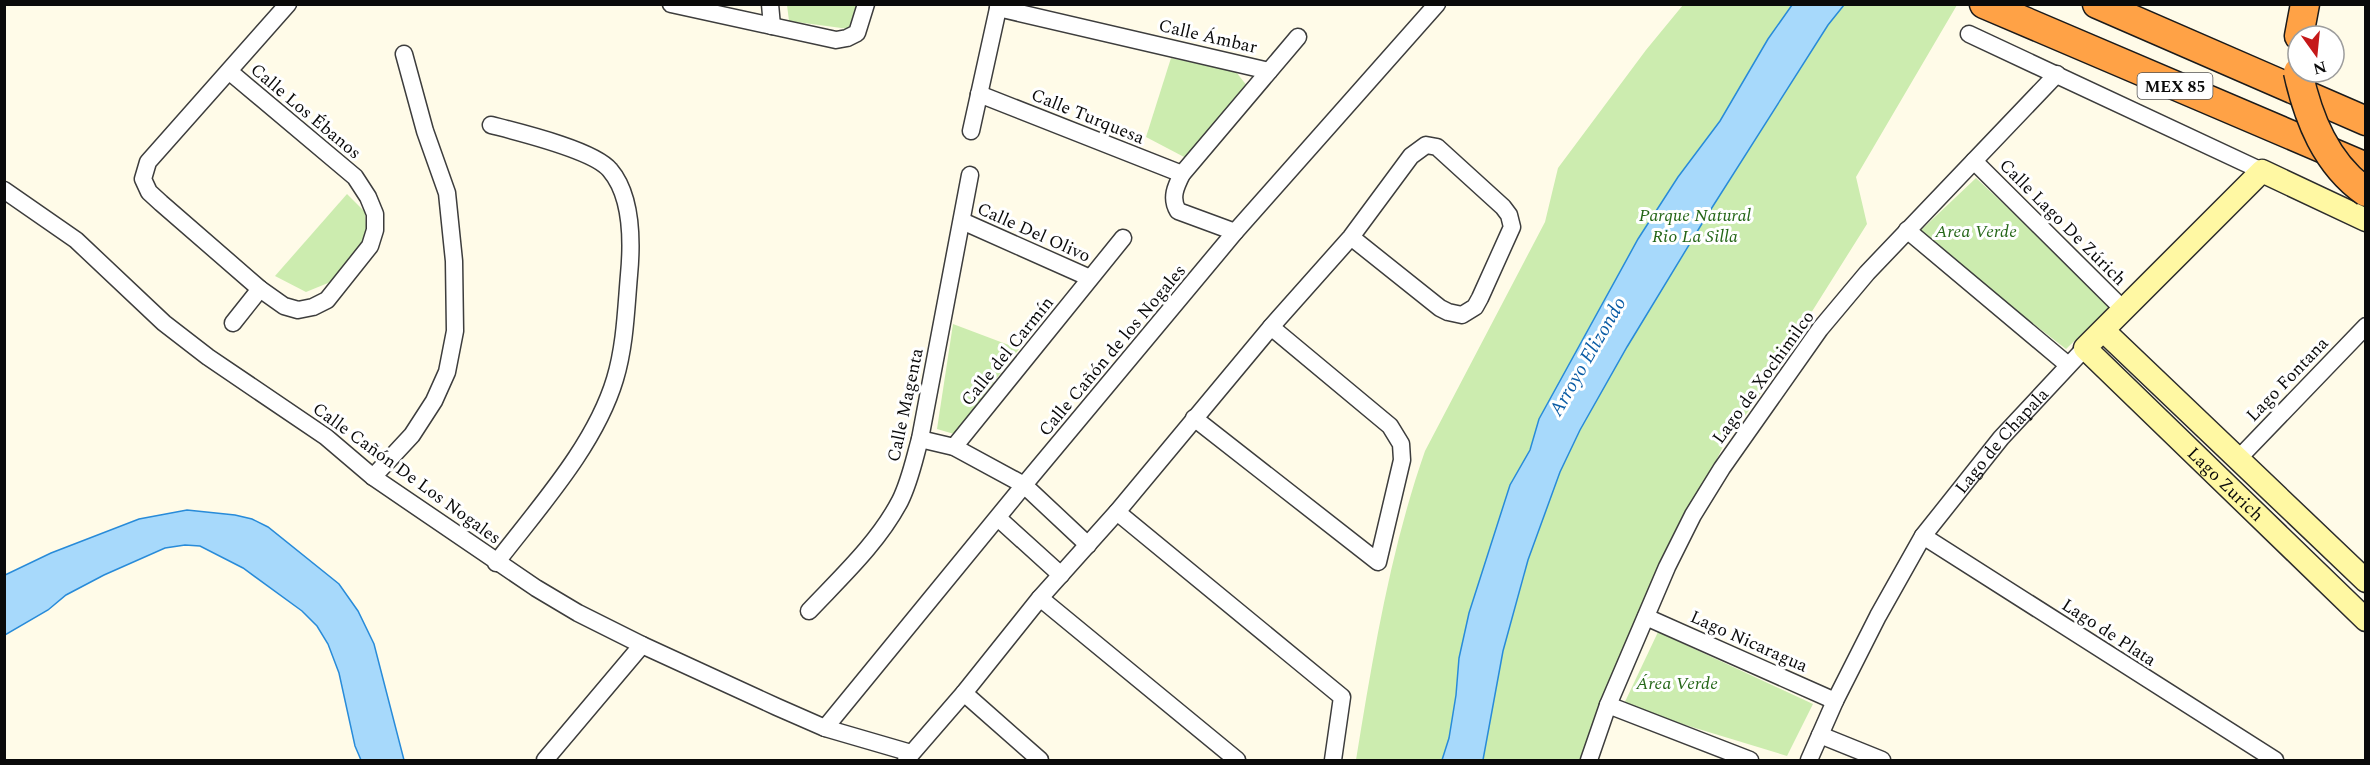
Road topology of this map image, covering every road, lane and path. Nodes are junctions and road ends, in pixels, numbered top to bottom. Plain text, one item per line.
1 (288, 4) edge
2 (671, 4) edge
3 (771, 4) edge
4 (866, 4) edge
5 (1437, 4) edge
6 (1984, 4) edge
7 (2097, 4) edge
8 (2305, 4) edge
9 (999, 6) edge
10 (2301, 24) edge
11 (772, 26) junction
12 (1969, 34) dead end
13 (1298, 37) dead end
14 (404, 54) dead end
15 (1269, 71) junction
16 (230, 72) junction
17 (2057, 74) junction
18 (2300, 84) edge
19 (979, 94) junction
20 (2366, 121) edge
21 (491, 125) dead end
22 (971, 131) dead end
23 (1974, 161) junction
24 (2366, 167) edge
25 (2262, 171) junction
26 (1182, 174) junction
27 (970, 176) dead end
28 (4, 190) edge
29 (2366, 192) edge
30 (2366, 220) edge
31 (962, 221) junction
32 (1907, 231) junction
33 (1235, 232) junction
34 (1351, 237) junction
35 (1123, 238) dead end
36 (1090, 278) junction
37 (260, 289) junction
38 (2124, 310) junction
39 (232, 323) dead end
40 (2366, 326) edge
41 (1271, 327) junction
42 (2104, 331) junction
43 (2085, 348) junction
44 (2068, 365) junction
45 (1194, 418) junction
46 (920, 439) junction
47 (954, 447) junction
48 (2237, 460) junction
49 (373, 477) junction
50 (1024, 484) junction
51 (1117, 512) junction
52 (998, 518) junction
53 (1923, 536) junction
54 (1088, 545) junction
55 (496, 563) junction
56 (1061, 575) junction
57 (2364, 577) edge
58 (1040, 598) junction
59 (809, 611) dead end
60 (1646, 617) junction
61 (2366, 620) edge
62 (642, 645) junction
63 (964, 693) junction
64 (1835, 701) junction
65 (1608, 705) junction
66 (825, 728) junction
67 (1821, 735) junction
68 (909, 757) edge
69 (545, 760) edge
70 (1040, 760) edge
71 (1237, 760) edge
72 (1333, 760) edge
73 (1589, 760) edge
74 (1750, 760) edge
75 (1809, 760) edge
76 (1882, 760) edge
77 (2275, 760) edge

1 - 16 street, Calle Los Ébanos
2 - 11 street
3 - 11 street
4 - 11 street
5 - 33 street, Calle Cañón de los Nogales
6 - 24 highway, MEX 85
7 - 20 highway, MEX 85
8 - 10 highway
9 - 15 street, Calle Ámbar
9 - 19 street
12 - 17 street
13 - 15 street
14 - 49 street
15 - 26 street
16 - 37 street, Calle Los Ébanos
16 - 37 street, Calle Los Ébanos
17 - 23 street, Lago de Xochimilco
17 - 25 street
18 - 29 highway, bridge
19 - 22 street
19 - 26 street, Calle Turquesa
21 - 55 street
23 - 32 street, Lago de Xochimilco
23 - 38 street, Calle Lago De Zúrich
25 - 30 street
25 - 38 street, Lago de Chapala
26 - 33 street
27 - 31 street, Calle Magenta
28 - 49 street, Calle Cañón De Los Nogales
31 - 36 street, Calle Del Olivo
31 - 46 street, Calle Magenta
32 - 44 street
32 - 60 street, Lago de Xochimilco
33 - 50 street, Calle Cañón de los Nogales
34 - 34 street
34 - 41 street
35 - 36 street, Calle del Carmín
36 - 47 street, Calle del Carmín
37 - 39 street
38 - 42 street, Lago de Chapala
40 - 48 street, Lago Fontana
41 - 45 street
41 - 45 street
42 - 43 street, Lago de Chapala
42 - 48 street, Lago Zurich
43 - 44 street, Lago de Chapala
43 - 61 street, Lago Zurich
44 - 53 street, Lago de Chapala
45 - 51 street
46 - 47 street
46 - 59 street, Calle Magenta
47 - 50 street
48 - 57 street, Lago Zurich
49 - 55 street, Calle Cañón De Los Nogales
50 - 52 street, Calle Cañón de los Nogales
50 - 54 street
51 - 54 street
51 - 72 street
52 - 56 street
52 - 66 street, Calle Cañón de los Nogales
53 - 64 street, Lago de Chapala
53 - 77 street, Lago de Plata
54 - 56 street
55 - 62 street, Calle Cañón De Los Nogales
56 - 58 street
58 - 63 street
58 - 71 street
60 - 64 street, Lago Nicaragua
60 - 65 street, Lago de Xochimilco
62 - 66 street, Calle Cañón De Los Nogales
62 - 69 street
63 - 68 street
63 - 70 street
64 - 67 street, Lago de Chapala
65 - 73 street, Lago de Xochimilco
65 - 74 street
66 - 68 street, Calle Cañón De Los Nogales
67 - 75 street, Lago de Chapala
67 - 76 street

